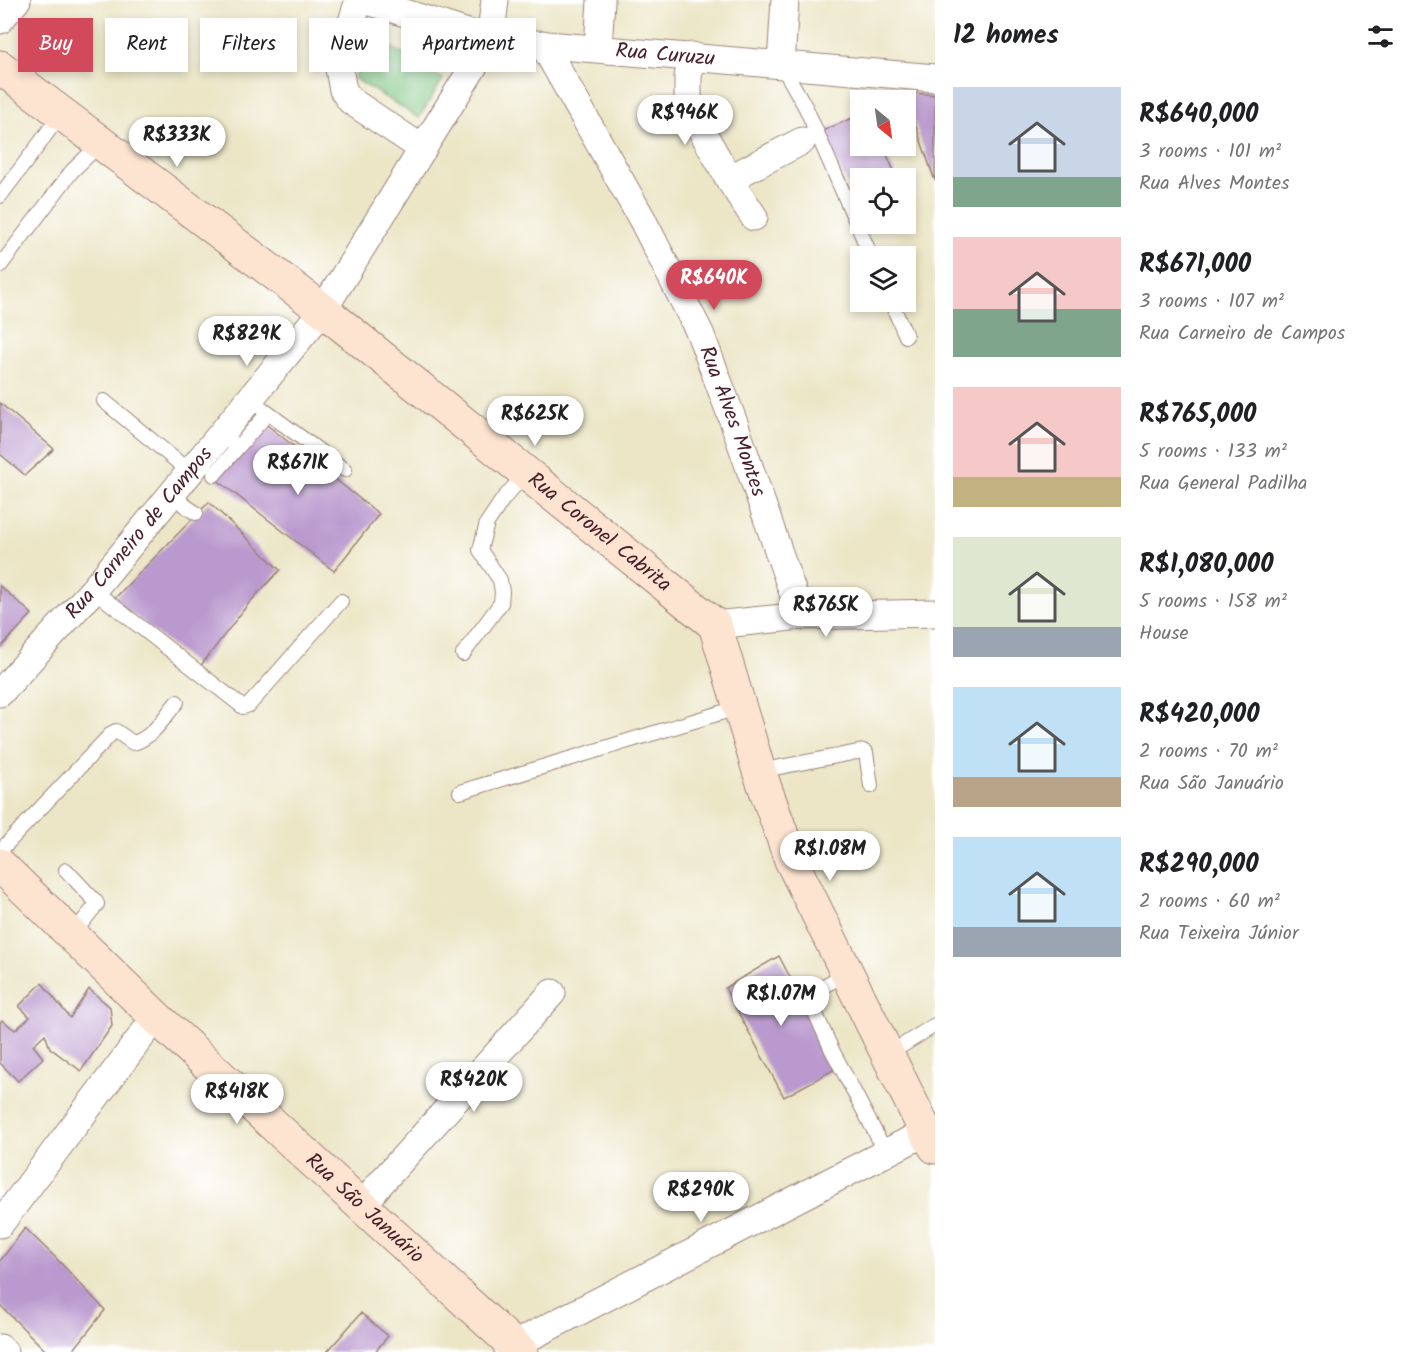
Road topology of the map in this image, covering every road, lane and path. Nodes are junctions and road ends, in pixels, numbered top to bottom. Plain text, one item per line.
1 (17, 0) edge
2 (359, 0) edge
3 (364, 0) edge
4 (495, 0) edge
5 (601, 0) edge
6 (785, 0) edge
7 (421, 18) edge
8 (493, 18) edge
9 (0, 20) edge
10 (536, 43) edge
11 (543, 44) junction
12 (598, 48) junction
13 (692, 56) junction
14 (781, 64) junction
15 (0, 67) edge
16 (470, 72) edge
17 (935, 78) edge
18 (61, 113) junction
19 (802, 141) dead end
20 (101, 143) junction
21 (423, 149) junction
22 (729, 179) junction
23 (0, 196) edge
24 (754, 217) dead end
25 (867, 246) edge
26 (0, 266) edge
27 (323, 310) junction
28 (895, 312) edge
29 (906, 336) dead end
30 (105, 401) dead end
31 (259, 406) junction
32 (345, 470) dead end
33 (202, 473) junction
34 (526, 473) junction
35 (172, 493) junction
36 (196, 513) dead end
37 (93, 590) junction
38 (341, 601) dead end
39 (935, 613) edge
40 (801, 616) junction
41 (715, 625) junction
42 (463, 654) dead end
43 (0, 693) edge
44 (177, 702) dead end
45 (740, 707) junction
46 (759, 771) junction
47 (871, 786) dead end
48 (460, 792) dead end
49 (0, 851) edge
50 (0, 865) edge
51 (66, 870) dead end
52 (72, 935) junction
53 (847, 973) junction
54 (552, 993) dead end
55 (156, 1017) junction
56 (935, 1025) edge
57 (887, 1055) junction
58 (930, 1139) edge
59 (886, 1152) junction
60 (363, 1206) junction
61 (0, 1224) edge
62 (0, 1348) edge
63 (514, 1350) edge
64 (4, 1352) edge

1 - 9 street
2 - 21 street
3 - 7 street, Rua Curuzu
4 - 8 street
5 - 12 street
6 - 14 street
10 - 11 street, Rua Curuzu
11 - 12 street, Rua Curuzu
11 - 40 street, Rua Alves Montes
12 - 13 street, Rua Curuzu
13 - 14 street, Rua Curuzu
13 - 22 street
14 - 17 street, Rua Curuzu
14 - 25 lane
15 - 18 street, Rua Coronel Cabrita
16 - 21 street, Rua Carneiro de Campos
18 - 20 street, Rua Coronel Cabrita
18 - 23 lane
19 - 22 street
20 - 26 lane
20 - 27 street, Rua Coronel Cabrita
21 - 27 street, Rua Carneiro de Campos
22 - 24 street
27 - 31 street, Rua Carneiro de Campos
27 - 34 street, Rua Coronel Cabrita
28 - 29 lane
30 - 33 lane
31 - 32 lane
31 - 33 street, Rua Carneiro de Campos
33 - 35 street, Rua Carneiro de Campos
34 - 41 street, Rua Coronel Cabrita
34 - 42 lane
35 - 36 lane
35 - 37 street, Rua Carneiro de Campos
37 - 38 lane
37 - 43 street, Rua Carneiro de Campos
39 - 40 street
40 - 41 street
41 - 45 street
44 - 49 lane
45 - 46 street
45 - 48 lane
46 - 47 lane
46 - 53 street
50 - 52 street, Rua São Januário
51 - 52 lane
52 - 55 street, Rua São Januário
53 - 57 street
53 - 59 lane
54 - 60 street
55 - 60 street, Rua São Januário
55 - 61 street
56 - 57 lane
57 - 58 street
58 - 59 street
59 - 63 street
60 - 63 street, Rua São Januário
62 - 64 street

